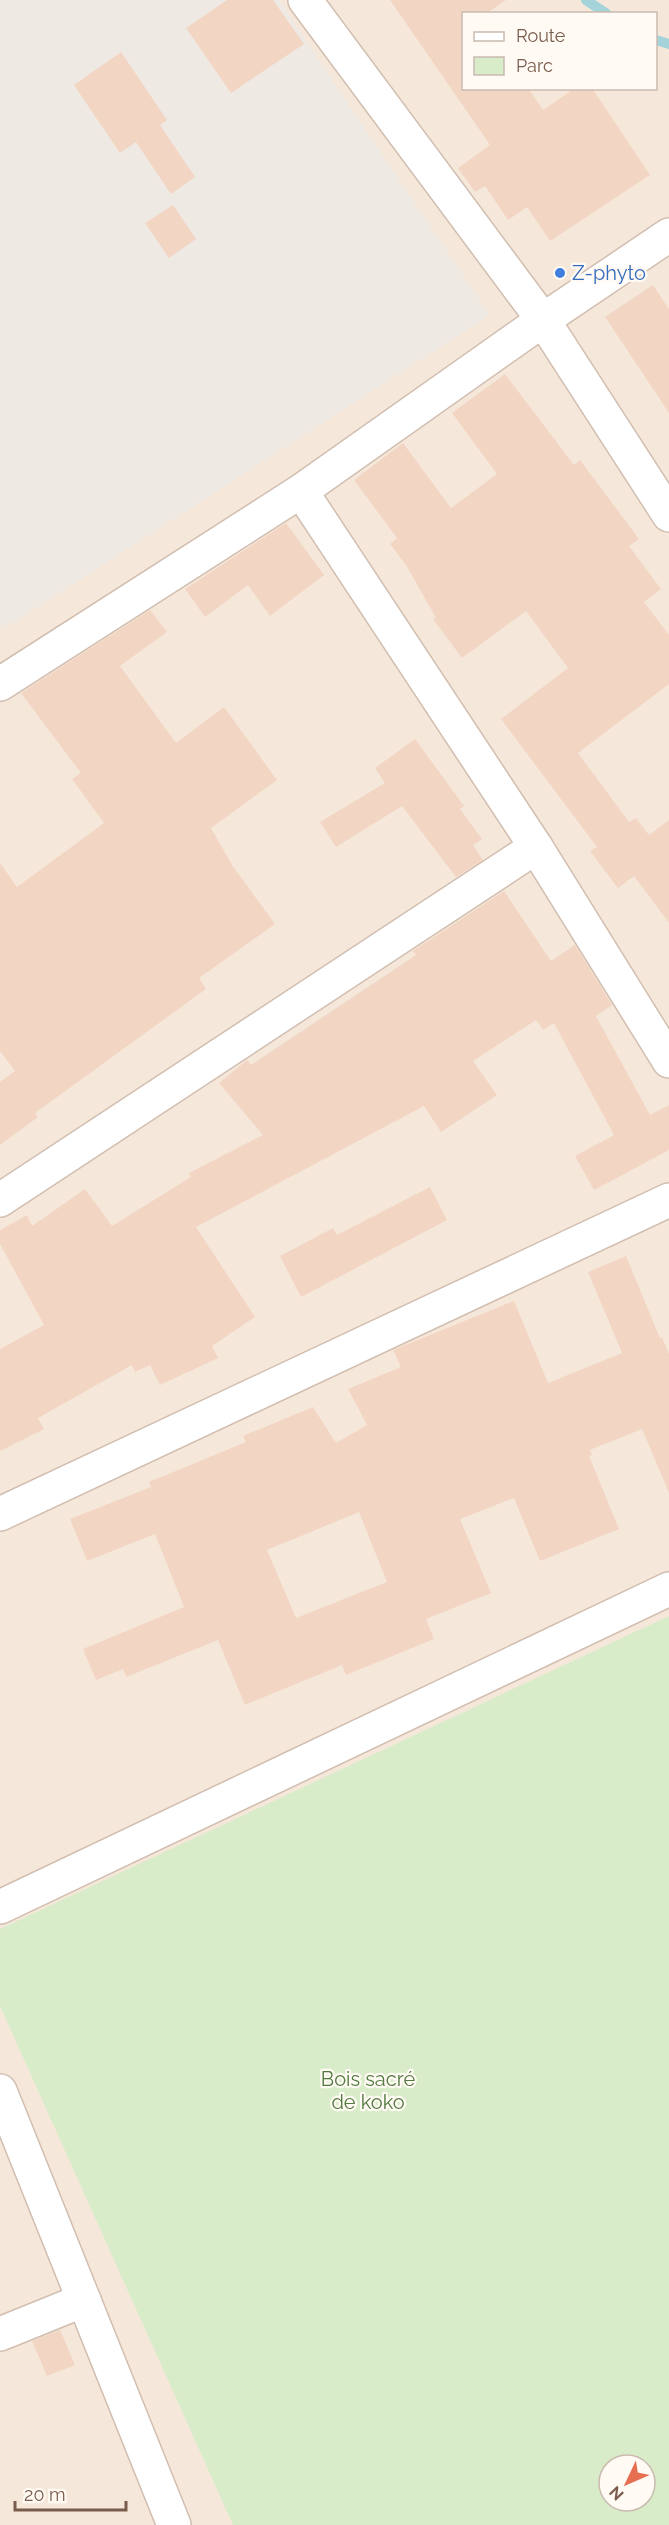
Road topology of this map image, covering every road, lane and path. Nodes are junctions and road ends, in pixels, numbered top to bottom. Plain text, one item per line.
1 (305, 0) edge
2 (669, 235) edge
3 (543, 320) junction
4 (301, 491) junction
5 (669, 515) edge
6 (0, 684) edge
7 (536, 847) junction
8 (669, 1061) edge
9 (0, 1200) edge
10 (669, 1200) edge
11 (0, 1514) edge
12 (669, 1589) edge
13 (0, 1907) edge
14 (0, 2091) edge
15 (84, 2300) junction
16 (0, 2334) edge
17 (174, 2525) edge

1 - 3 street
2 - 3 street
3 - 4 street
3 - 5 street
4 - 6 street
4 - 7 street
7 - 8 street
7 - 9 street
10 - 11 street
12 - 13 street
14 - 15 street
15 - 16 street
15 - 17 street

